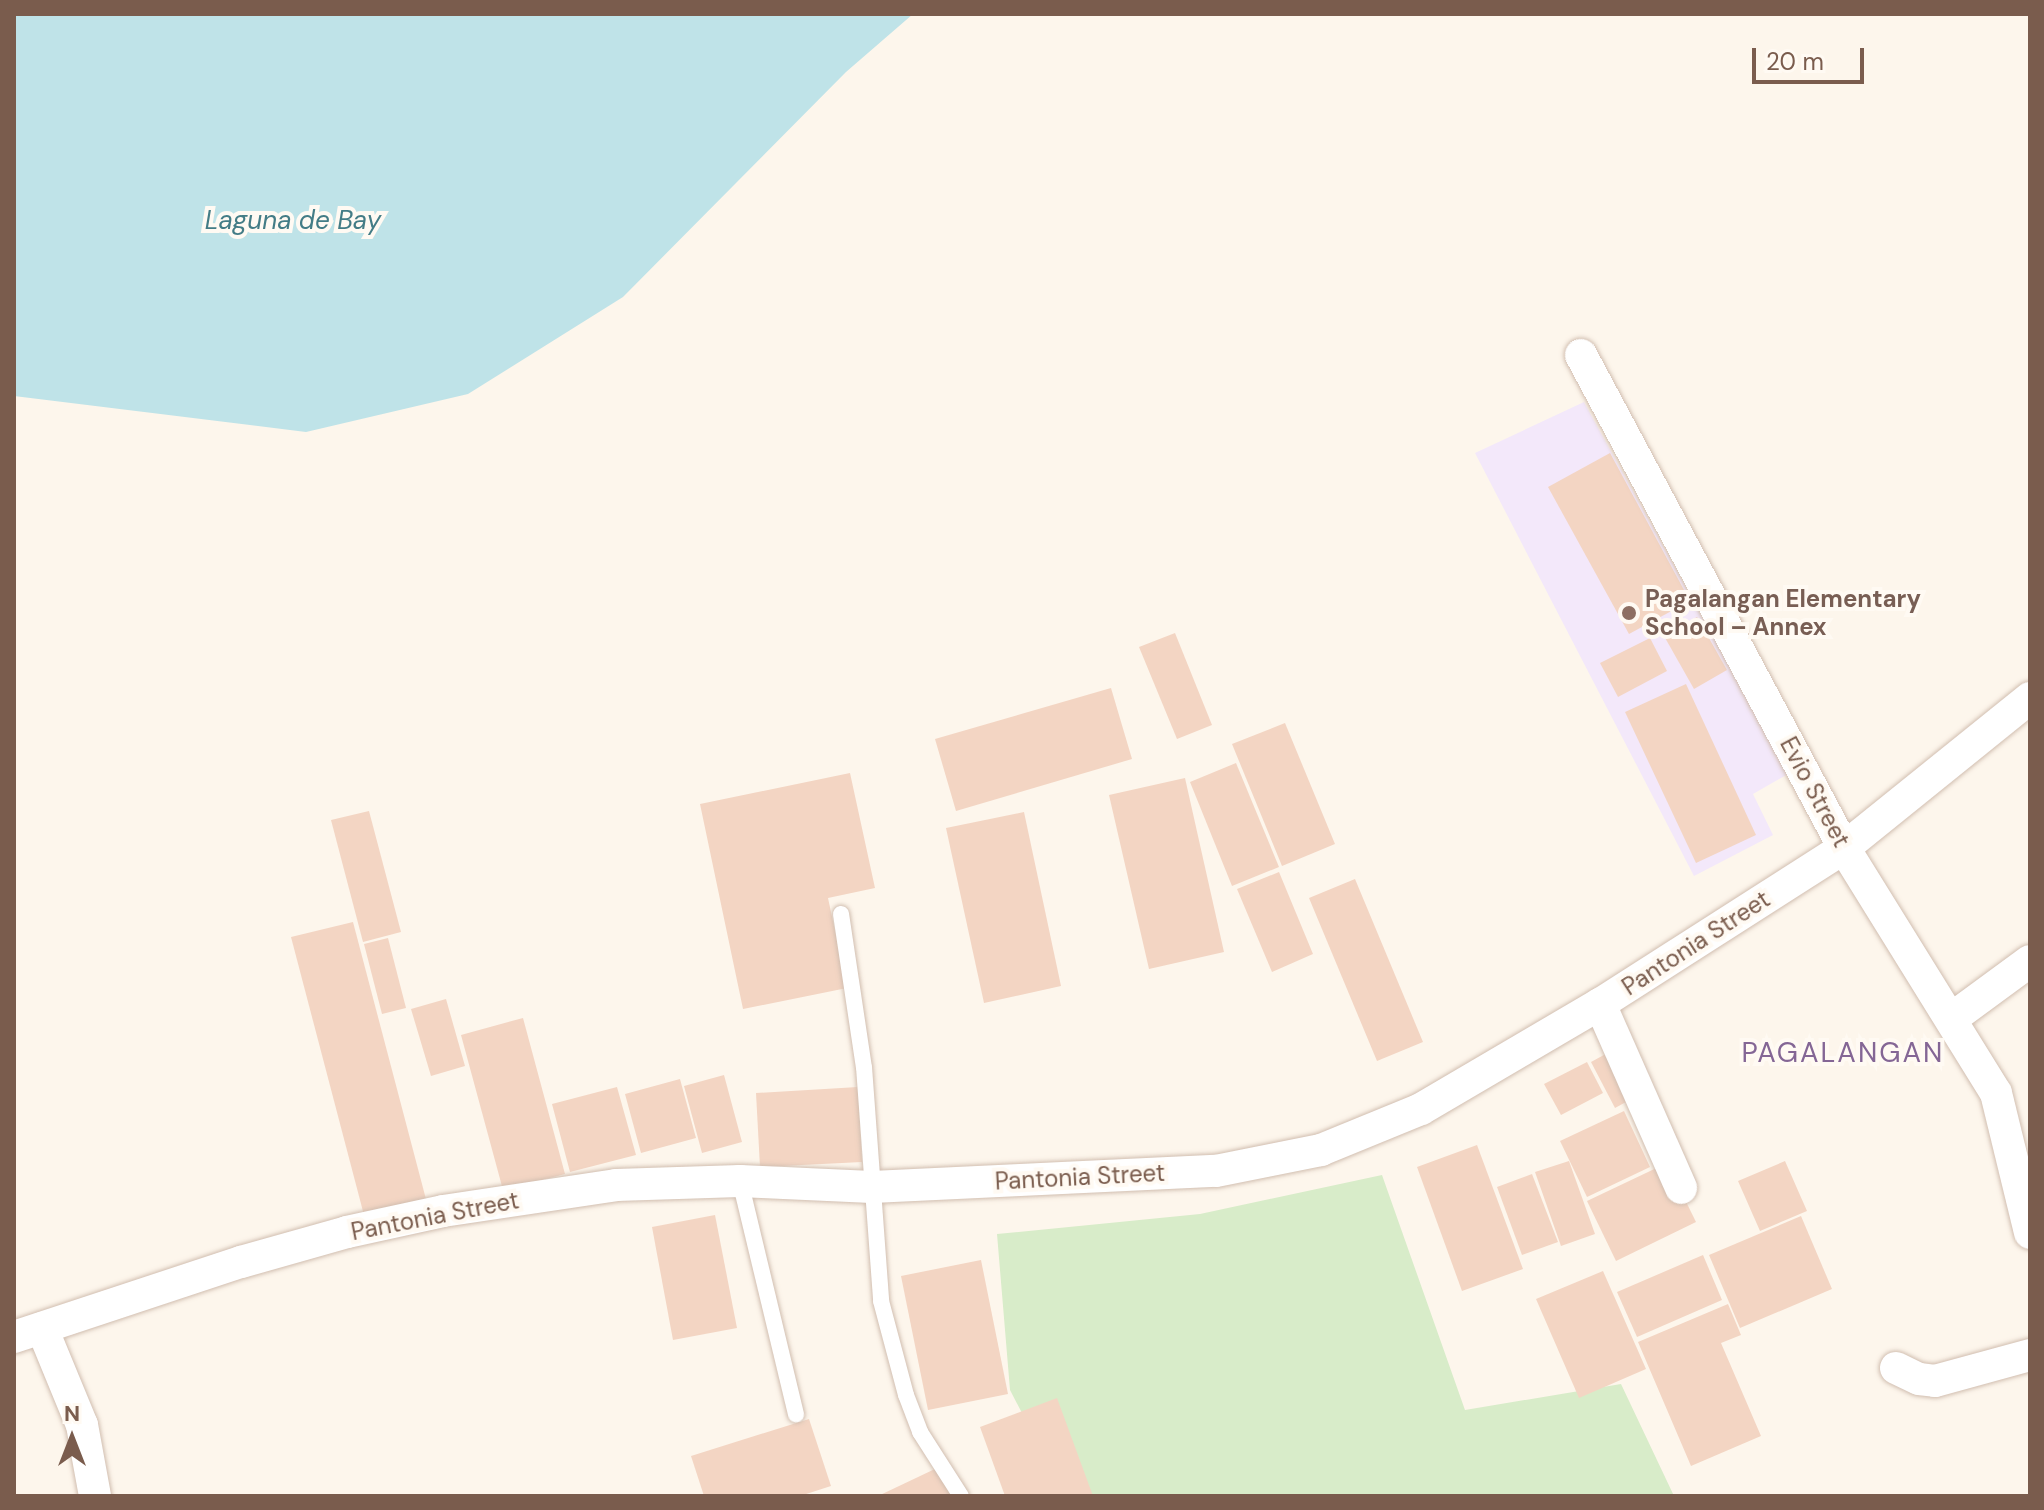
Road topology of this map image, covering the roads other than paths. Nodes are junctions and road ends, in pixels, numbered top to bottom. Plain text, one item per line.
1 (1581, 355) dead end
2 (2030, 698) edge
3 (1844, 848) junction
4 (841, 914) dead end
5 (2030, 961) edge
6 (1600, 1004) junction
7 (1951, 1019) junction
8 (740, 1181) junction
9 (872, 1187) junction
10 (1681, 1188) dead end
11 (2030, 1233) edge
12 (28, 1332) edge
13 (2030, 1355) edge
14 (1896, 1368) dead end
15 (796, 1414) dead end
16 (95, 1496) edge
17 (961, 1496) edge

1 - 3 street, Evio Street
2 - 3 street, Pantonia Street
3 - 6 street, Pantonia Street
3 - 7 street, Evio Street
4 - 9 lane
5 - 7 street
6 - 9 street, Pantonia Street
6 - 10 street
7 - 11 street, Evio Street
8 - 9 street, Pantonia Street
8 - 12 street, Pantonia Street
8 - 15 lane
9 - 17 lane
12 - 16 street
13 - 14 street

